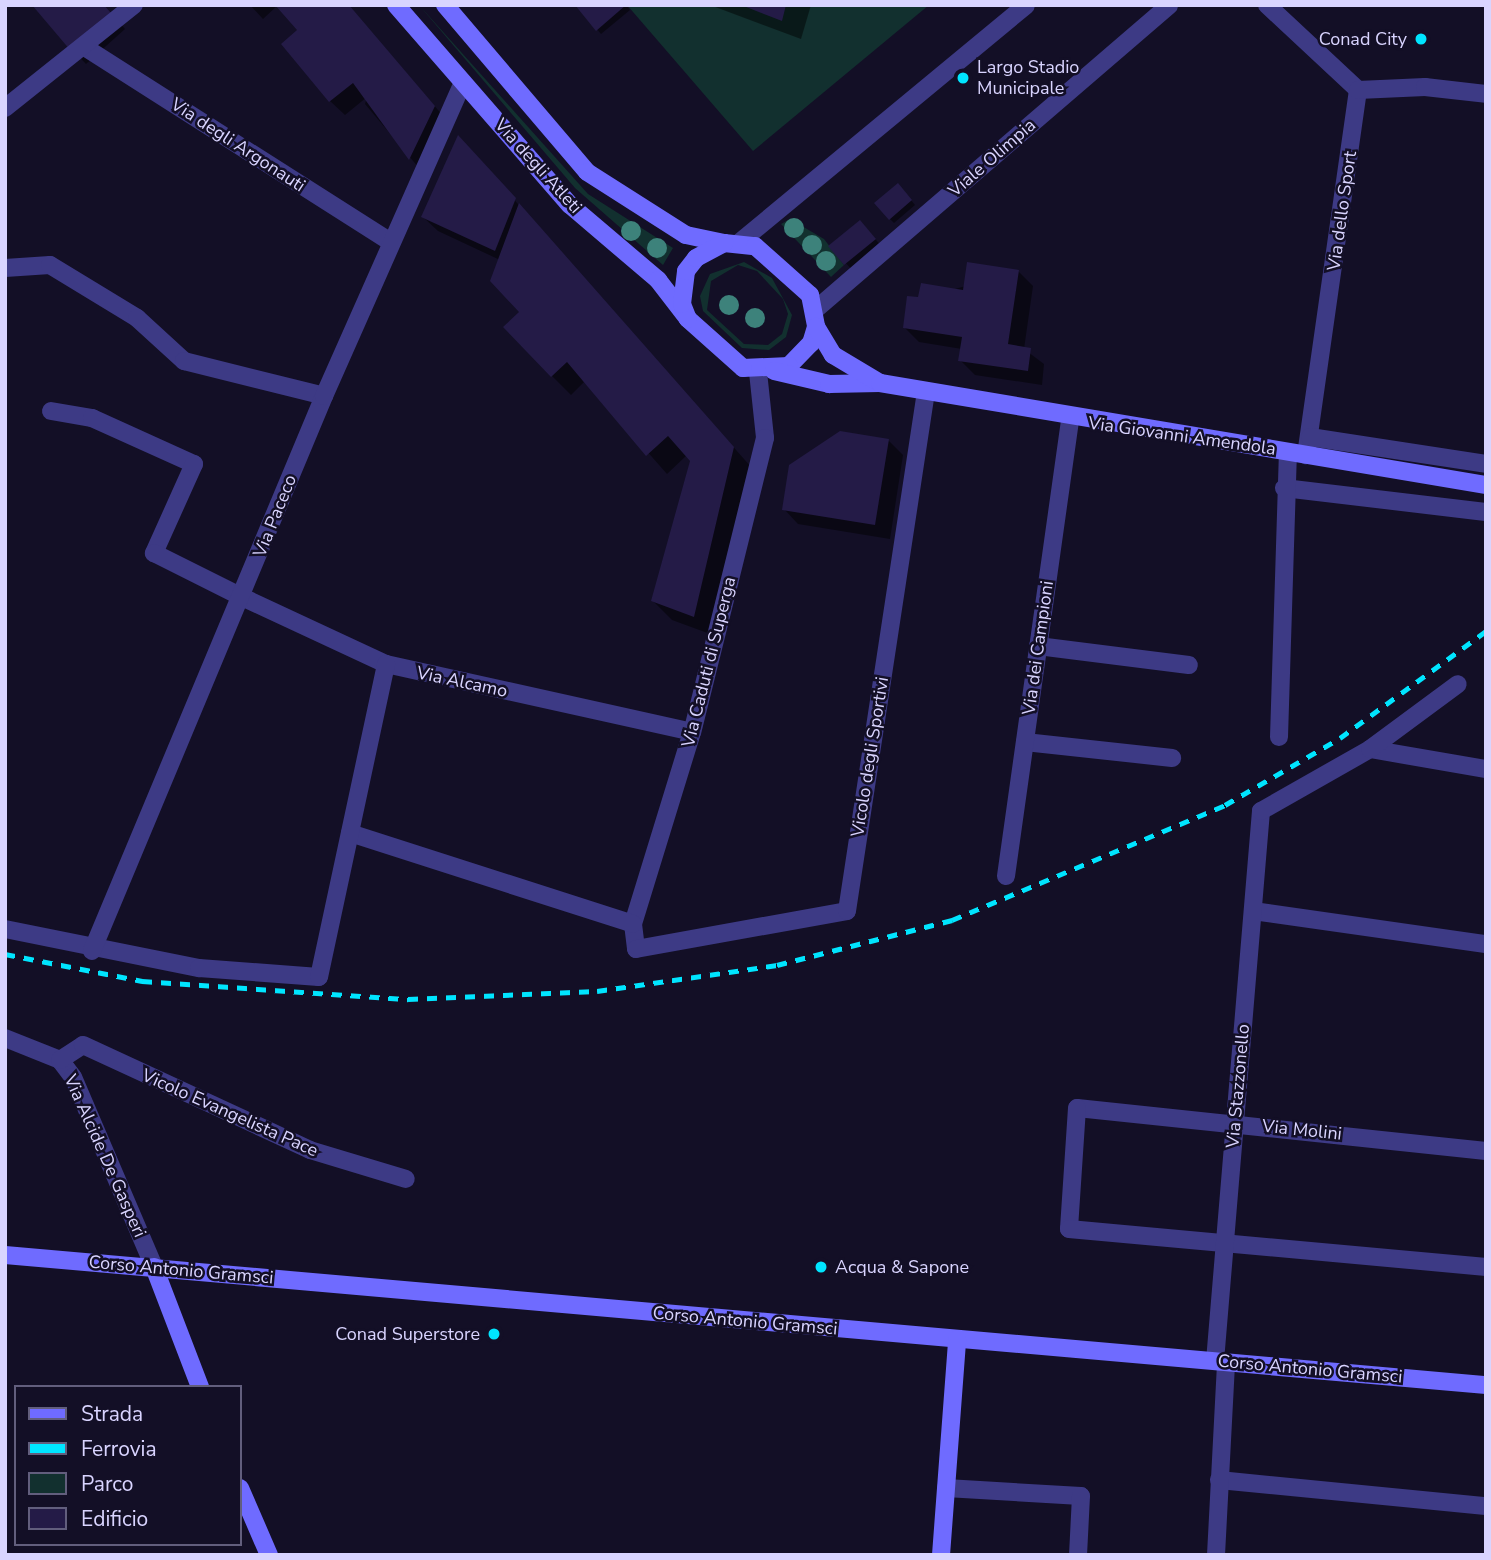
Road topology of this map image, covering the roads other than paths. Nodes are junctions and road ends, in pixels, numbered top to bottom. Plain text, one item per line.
1 (134, 5) edge
2 (396, 5) edge
3 (444, 5) edge
4 (1026, 5) edge
5 (1169, 5) edge
6 (1266, 5) edge
7 (86, 48) junction
8 (463, 82) junction
9 (1358, 90) junction
10 (1486, 94) edge
11 (5, 108) edge
12 (390, 242) junction
13 (732, 243) junction
14 (5, 268) edge
15 (816, 318) junction
16 (688, 319) junction
17 (766, 371) junction
18 (880, 383) junction
19 (926, 392) junction
20 (324, 396) junction
21 (51, 411) dead end
22 (1070, 419) junction
23 (1310, 436) junction
24 (1297, 454) junction
25 (1486, 464) edge
26 (1486, 485) edge
27 (1284, 488) junction
28 (1486, 512) edge
29 (242, 597) junction
30 (1038, 646) junction
31 (386, 664) junction
32 (1189, 665) dead end
33 (1458, 684) dead end
34 (692, 732) junction
35 (1279, 737) dead end
36 (1025, 742) junction
37 (1370, 749) junction
38 (1172, 758) dead end
39 (1486, 769) edge
40 (350, 833) junction
41 (1006, 876) dead end
42 (1253, 911) junction
43 (633, 924) junction
44 (5, 929) edge
45 (1486, 944) edge
46 (636, 949) joint
47 (92, 951) junction
48 (5, 1038) edge
49 (60, 1060) junction
50 (1235, 1122) junction
51 (1486, 1151) edge
52 (406, 1179) dead end
53 (1224, 1243) junction
54 (5, 1255) edge
55 (154, 1267) junction
56 (1486, 1267) edge
57 (957, 1340) junction
58 (1220, 1361) junction
59 (199, 1385) edge
60 (1486, 1385) edge
61 (1219, 1480) junction
62 (946, 1488) junction
63 (242, 1493) edge
64 (1486, 1506) edge
65 (269, 1555) edge
66 (941, 1555) edge
67 (1078, 1555) edge
68 (1216, 1555) edge

1 - 7 street
2 - 8 main road, Via degli Atleti
3 - 13 main road, Via degli Atleti
4 - 13 street
5 - 15 street, Viale Olimpia
6 - 9 street
7 - 11 street
7 - 12 street, Via degli Argonauti
8 - 12 street, Via Paceco
8 - 16 main road, Via degli Atleti
9 - 10 street
9 - 23 street, Via dello Sport
12 - 20 street, Via Paceco
13 - 15 main road
13 - 16 main road
14 - 20 street
15 - 17 main road
15 - 18 main road
16 - 17 main road
17 - 18 main road
17 - 34 street, Via Caduti di Superga
18 - 19 main road, Via Giovanni Amendola
19 - 22 main road, Via Giovanni Amendola
19 - 46 street, Vicolo degli Sportivi
20 - 29 street, Via Paceco
21 - 29 street, Via Alcamo
22 - 24 main road, Via Giovanni Amendola
22 - 30 street, Via dei Campioni
23 - 24 street, Via dello Sport
23 - 25 street
24 - 26 main road, Via Giovanni Amendola
24 - 27 street, Via dello Sport
27 - 28 street
27 - 35 street, Via dello Sport
29 - 31 street, Via Alcamo
29 - 47 street, Via Paceco
30 - 32 street
30 - 36 street, Via dei Campioni
31 - 34 street, Via Alcamo
31 - 40 street
33 - 37 street
34 - 43 street, Via Caduti di Superga
36 - 38 street
36 - 41 street, Via dei Campioni
37 - 39 street
37 - 42 street, Via Stazzonello
40 - 43 street
40 - 47 street
42 - 45 street
42 - 50 street, Via Stazzonello
43 - 46 street, Via Caduti di Superga
44 - 47 street
48 - 49 street, Via Alcide De Gasperi
49 - 52 street, Vicolo Evangelista Pace
49 - 55 street, Via Alcide De Gasperi
50 - 51 street, Via Molini
50 - 53 street, Via Stazzonello
50 - 53 street, Via Molini
53 - 56 street
53 - 58 street, Via Stazzonello
54 - 55 main road, Corso Antonio Gramsci
55 - 57 main road, Corso Antonio Gramsci
55 - 59 main road, Via Alcide De Gasperi
57 - 58 main road, Corso Antonio Gramsci
57 - 62 main road
58 - 60 main road, Corso Antonio Gramsci
58 - 61 street, Via Stazzonello
61 - 64 street
61 - 68 street, Via Stazzonello
62 - 66 main road
62 - 67 street
63 - 65 main road

